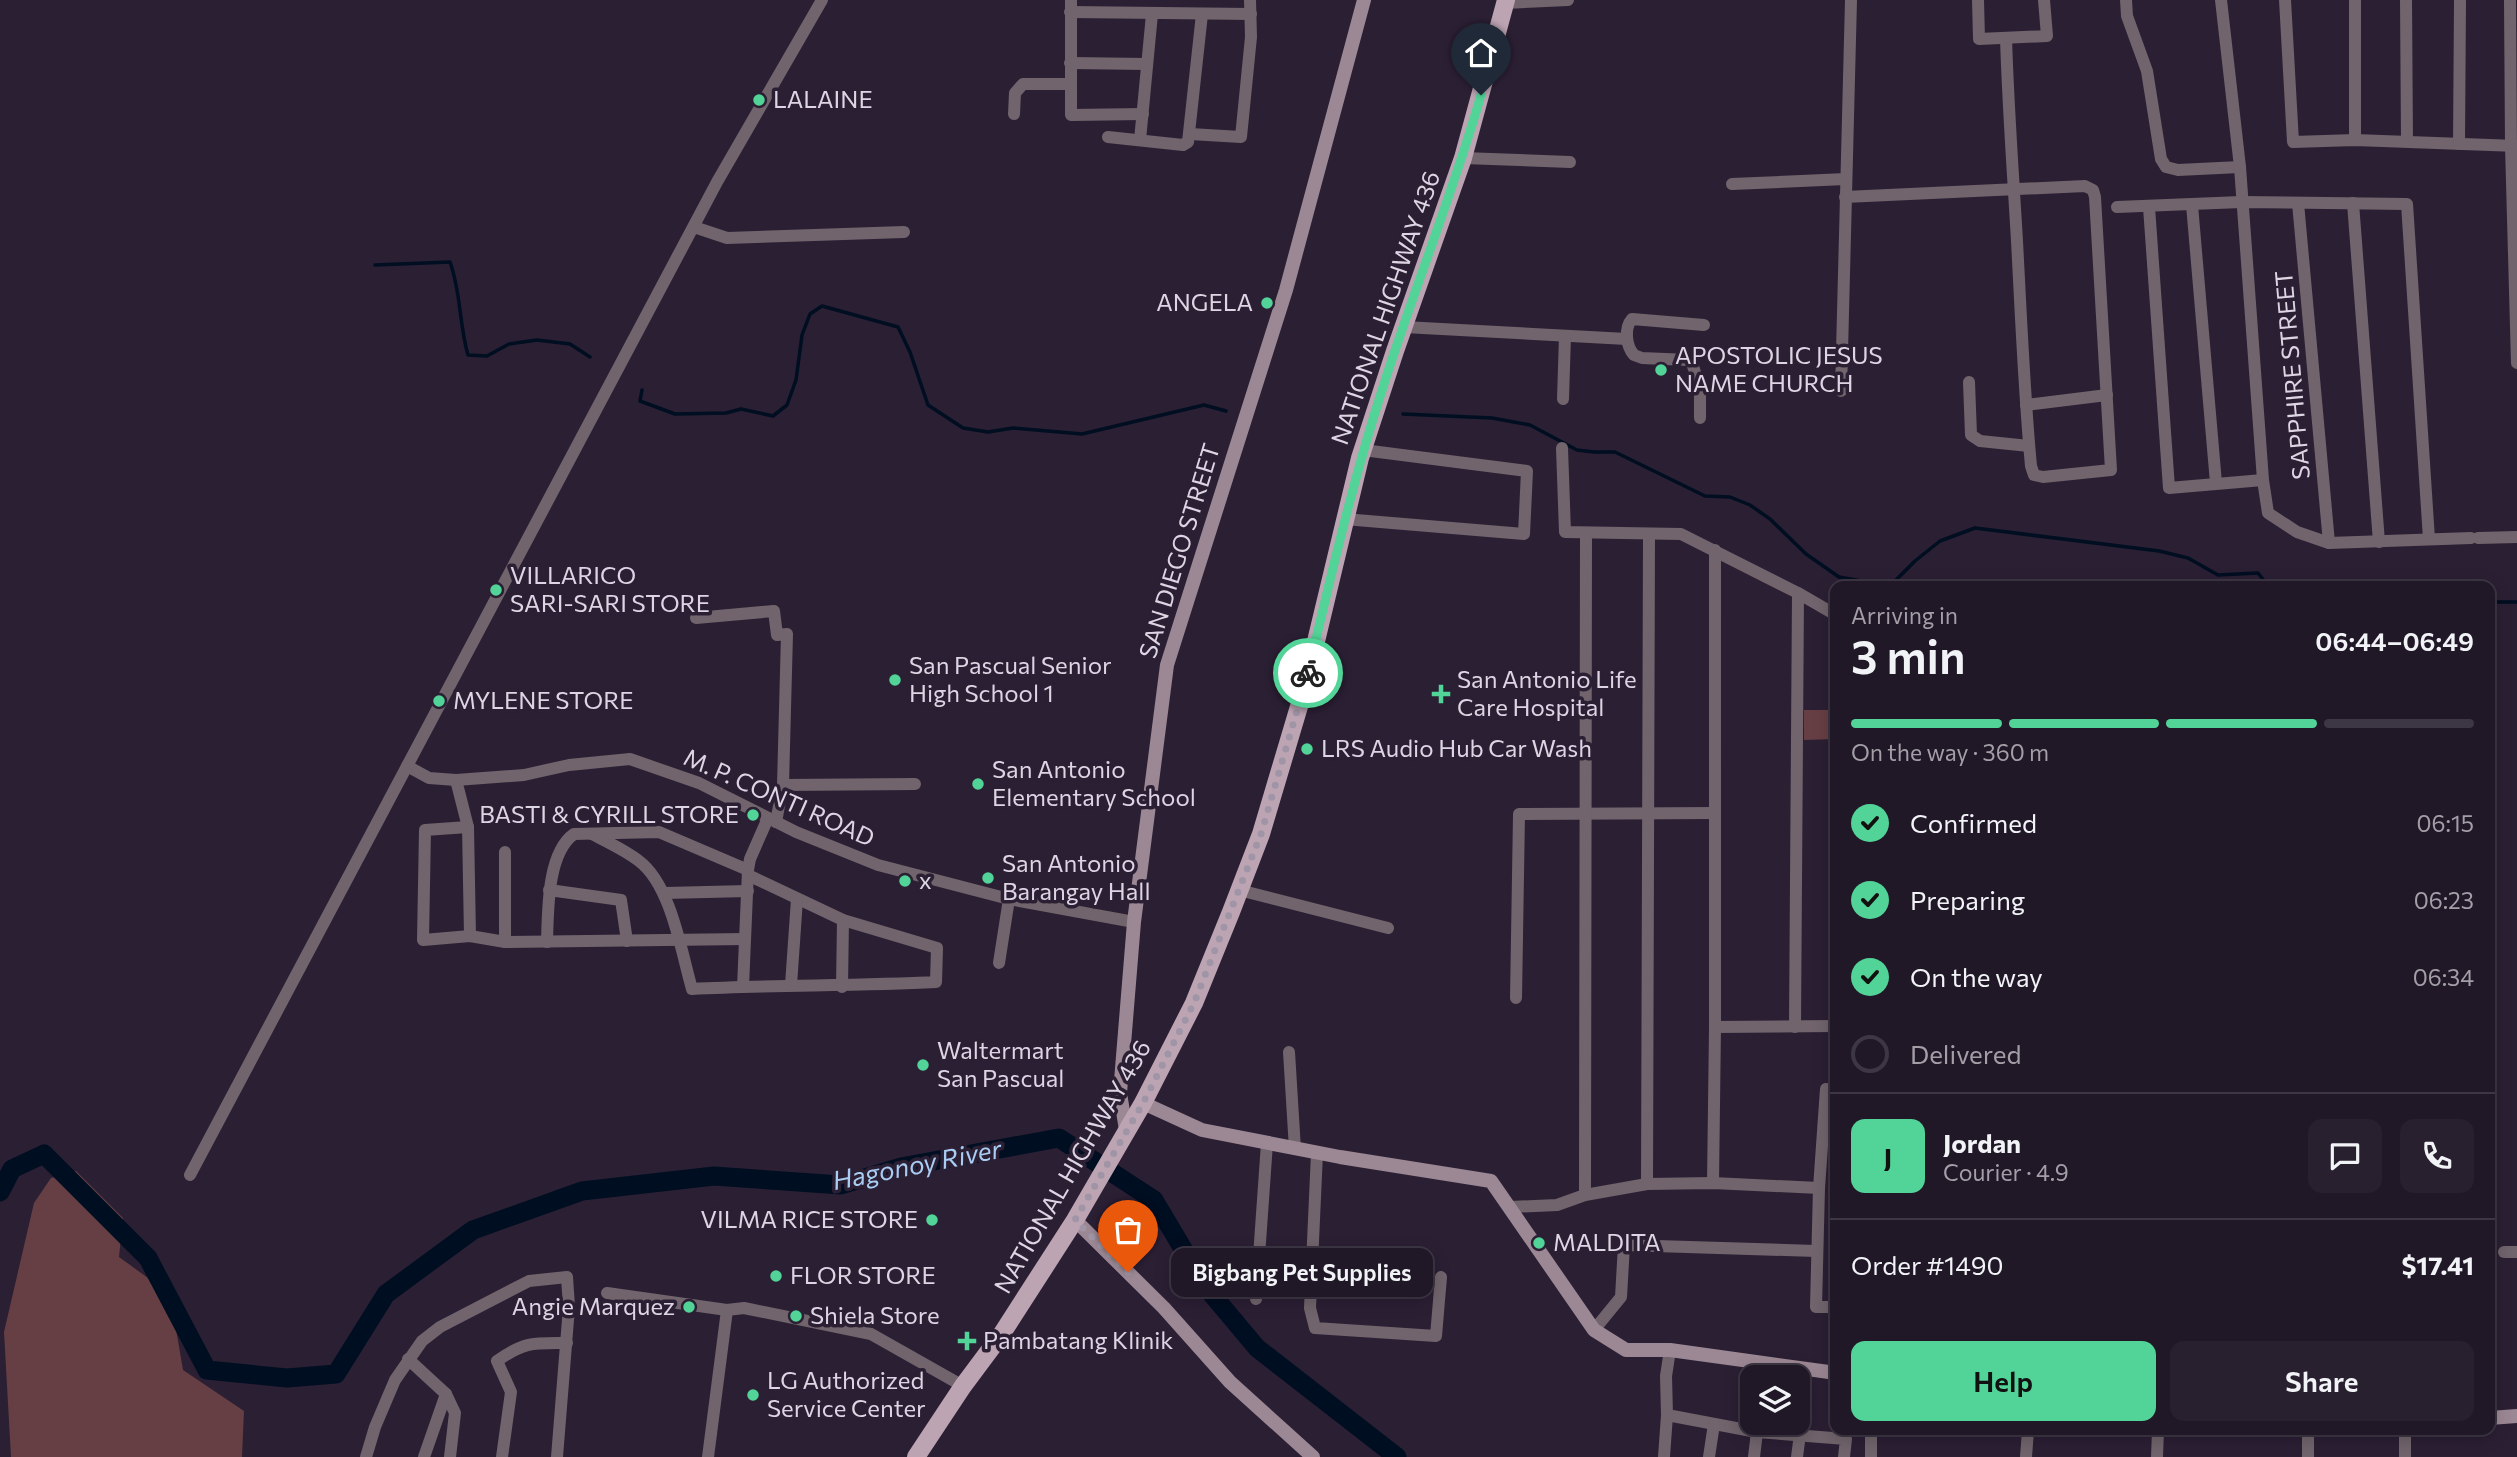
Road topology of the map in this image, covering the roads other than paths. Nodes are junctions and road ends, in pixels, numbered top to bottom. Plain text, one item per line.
1 (822, 0) edge
2 (1250, 0) edge
3 (1568, 0) edge
4 (1851, 0) edge
5 (1978, 0) edge
6 (2044, 0) edge
7 (2126, 0) edge
8 (2221, 0) edge
9 (2285, 0) edge
10 (2355, 0) edge
11 (2406, 0) edge
12 (2460, 0) edge
13 (2510, 0) edge
14 (1362, 1) edge
15 (1505, 1) edge
16 (1071, 6) edge
17 (1202, 14) junction
18 (1152, 15) junction
19 (1251, 15) junction
20 (2006, 38) junction
21 (1070, 63) junction
22 (1147, 64) junction
23 (1070, 85) junction
24 (1014, 114) dead end
25 (1143, 114) junction
26 (1190, 134) junction
27 (1108, 137) dead end
28 (1140, 140) junction
29 (2356, 140) junction
30 (2407, 141) junction
31 (2459, 144) junction
32 (2514, 146) edge
33 (1463, 158) junction
34 (1570, 162) dead end
35 (2240, 167) junction
36 (1846, 179) junction
37 (1732, 184) dead end
38 (2014, 190) junction
39 (1845, 197) junction
40 (2241, 202) junction
41 (2298, 203) junction
42 (2353, 203) junction
43 (2192, 205) junction
44 (2148, 207) junction
45 (2117, 208) dead end
46 (694, 227) junction
47 (904, 232) dead end
48 (1704, 325) dead end
49 (1404, 327) junction
50 (1564, 336) junction
51 (1627, 339) junction
52 (2517, 363) edge
53 (1969, 382) dead end
54 (1841, 391) dead end
55 (2107, 395) junction
56 (1563, 399) dead end
57 (2026, 405) junction
58 (1700, 418) dead end
59 (2029, 446) junction
60 (1562, 449) dead end
61 (1363, 450) junction
62 (2263, 480) junction
63 (2216, 483) junction
64 (1344, 519) junction
65 (1586, 533) junction
66 (1649, 535) junction
67 (2517, 537) edge
68 (2429, 539) junction
69 (2379, 542) junction
70 (2329, 543) junction
71 (1715, 550) junction
72 (1798, 593) junction
73 (1830, 612) edge
74 (696, 618) dead end
75 (407, 766) junction
76 (456, 780) junction
77 (915, 784) dead end
78 (783, 785) junction
79 (1587, 813) junction
80 (1649, 813) junction
81 (1715, 813) junction
82 (772, 820) junction
83 (468, 827) junction
84 (592, 834) junction
85 (505, 852) dead end
86 (748, 873) junction
87 (550, 890) junction
88 (1239, 890) junction
89 (748, 891) junction
90 (664, 893) junction
91 (797, 899) junction
92 (1009, 899) junction
93 (843, 920) junction
94 (1134, 922) junction
95 (1388, 928) dead end
96 (470, 936) junction
97 (745, 939) junction
98 (627, 941) junction
99 (678, 941) junction
100 (505, 942) junction
101 (547, 942) junction
102 (999, 963) dead end
103 (791, 985) junction
104 (842, 986) junction
105 (743, 987) junction
106 (1516, 998) dead end
107 (1830, 1026) edge
108 (1715, 1027) junction
109 (1795, 1027) junction
110 (1289, 1052) dead end
111 (1830, 1089) edge
112 (1143, 1103) junction
113 (1126, 1130) junction
114 (1267, 1143) junction
115 (1295, 1149) junction
116 (1317, 1153) junction
117 (190, 1174) dead end
118 (1713, 1183) junction
119 (1647, 1184) junction
120 (1819, 1188) junction
121 (1585, 1195) junction
122 (1510, 1207) junction
123 (1075, 1220) junction
124 (1816, 1251) junction
125 (1441, 1277) dead end
126 (607, 1293) dead end
127 (1256, 1299) dead end
128 (1830, 1307) edge
129 (727, 1310) junction
130 (1594, 1331) junction
131 (567, 1343) junction
132 (1670, 1350) junction
133 (408, 1359) junction
134 (1830, 1372) edge
135 (963, 1386) junction
136 (446, 1394) junction
137 (1667, 1415) junction
138 (2517, 1416) edge
139 (2495, 1418) edge
140 (1714, 1424) junction
141 (1740, 1429) edge
142 (1756, 1435) edge
143 (1800, 1435) edge
144 (1809, 1435) edge
145 (2028, 1435) edge
146 (2158, 1435) edge
147 (2308, 1435) edge
148 (2405, 1435) edge
149 (1846, 1439) junction
150 (1871, 1451) edge
151 (366, 1457) edge
152 (424, 1457) edge
153 (450, 1457) edge
154 (502, 1457) edge
155 (557, 1457) edge
156 (708, 1457) edge
157 (916, 1457) edge
158 (1313, 1457) edge
159 (1664, 1457) edge
160 (1709, 1457) edge
161 (1754, 1457) edge
162 (1797, 1457) edge
163 (1844, 1457) edge
164 (2026, 1457) edge
165 (2157, 1457) edge
166 (2308, 1457) edge
167 (2405, 1457) edge

1 - 46 street
2 - 19 street
3 - 15 street
4 - 36 street
5 - 20 street
6 - 20 street
7 - 35 street
8 - 35 street
9 - 29 street
10 - 29 street
11 - 30 street
12 - 31 street
13 - 32 street
14 - 94 street, SAN DIEGO STREET
15 - 33 main road, NATIONAL HIGHWAY 436
16 - 18 street
16 - 21 street
17 - 18 street
17 - 19 street
17 - 26 street
18 - 22 street
19 - 26 street
20 - 38 street
21 - 22 street
21 - 23 street
22 - 25 street
23 - 24 street
23 - 25 street
25 - 28 street
26 - 28 street
27 - 28 street
29 - 30 street
30 - 31 street
31 - 32 street
32 - 52 street
33 - 34 street
33 - 49 main road, NATIONAL HIGHWAY 436
35 - 40 street
36 - 37 street
36 - 39 street
38 - 39 street
38 - 55 street
38 - 57 street
39 - 54 street
40 - 41 street
40 - 43 street
40 - 62 street
41 - 42 street
41 - 70 street, SAPPHIRE STREET
42 - 68 street
42 - 69 street
43 - 44 street
43 - 63 street
44 - 45 street
44 - 63 street
46 - 47 street
46 - 75 street
48 - 51 street
49 - 50 street
49 - 61 main road, NATIONAL HIGHWAY 436
50 - 51 street
50 - 56 street
51 - 58 street
53 - 59 street
55 - 57 street
55 - 59 street
57 - 59 street
60 - 65 street
61 - 64 main road, NATIONAL HIGHWAY 436
61 - 64 street
62 - 63 street
62 - 70 street
64 - 88 main road, NATIONAL HIGHWAY 436
65 - 66 street
65 - 79 street
66 - 71 street
66 - 80 street
67 - 68 street
68 - 69 street
69 - 70 street
71 - 72 street
71 - 81 street
72 - 73 street
72 - 109 street
74 - 78 street
75 - 76 street, M. P. CONTI ROAD
75 - 117 street
76 - 82 street, M. P. CONTI ROAD
76 - 83 street
77 - 78 street
78 - 82 street
79 - 80 street
79 - 106 street
79 - 121 street
80 - 81 street
80 - 119 street
81 - 108 street
82 - 86 street
82 - 92 street, M. P. CONTI ROAD
83 - 96 street
83 - 96 street
84 - 86 street
84 - 87 street
84 - 90 street
85 - 100 street
86 - 89 street
86 - 91 street
87 - 98 street
87 - 101 street
88 - 95 street
88 - 112 main road, NATIONAL HIGHWAY 436
89 - 90 street
89 - 97 street
90 - 99 street
91 - 93 street
91 - 103 street
92 - 94 street, M. P. CONTI ROAD
92 - 102 street
93 - 104 street
93 - 104 street
94 - 113 street, SAN DIEGO STREET
96 - 100 street
97 - 99 street
97 - 105 street
98 - 99 street
98 - 101 street
99 - 105 street
100 - 101 street
103 - 104 street
103 - 105 street
107 - 109 street
108 - 109 street
108 - 118 street
110 - 115 street
111 - 120 street
112 - 113 main road, NATIONAL HIGHWAY 436
112 - 114 street
113 - 123 main road, NATIONAL HIGHWAY 436
114 - 115 street
114 - 127 street
115 - 116 street
116 - 122 street
116 - 125 street
118 - 119 street
118 - 120 street
119 - 121 street
120 - 124 street
121 - 122 street
122 - 130 street
123 - 135 main road, NATIONAL HIGHWAY 436
123 - 158 street
124 - 128 street
124 - 130 street
126 - 129 street
129 - 135 street
129 - 156 street
130 - 132 street
131 - 133 street
131 - 154 street
131 - 155 street
132 - 134 street
132 - 137 street
133 - 136 street
133 - 151 street
135 - 157 main road, NATIONAL HIGHWAY 436
136 - 152 street
136 - 153 street
137 - 140 street
137 - 159 street
138 - 139 street
140 - 141 street
140 - 160 street
142 - 161 street
143 - 162 street
144 - 149 street
145 - 164 street
146 - 165 street
147 - 166 street
148 - 167 street
149 - 150 street
149 - 163 street

